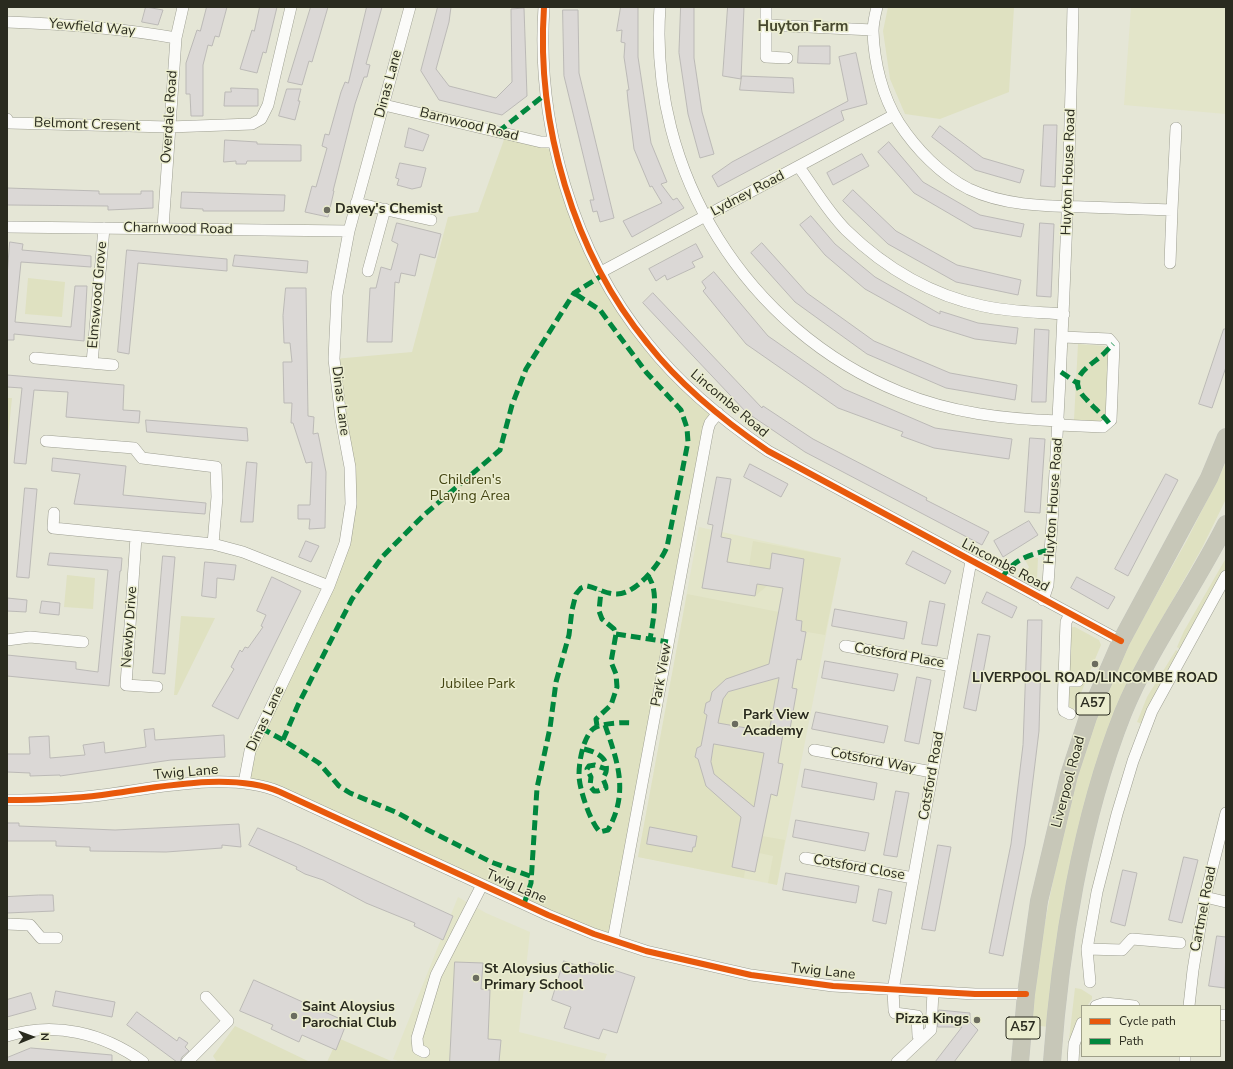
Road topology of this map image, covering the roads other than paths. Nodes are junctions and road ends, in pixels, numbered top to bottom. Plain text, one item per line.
1 (183, 7) edge
2 (291, 7) edge
3 (410, 7) edge
4 (544, 7) edge
5 (660, 7) edge
6 (766, 7) edge
7 (877, 7) edge
8 (1073, 7) edge
9 (7, 22) edge
10 (766, 25) junction
11 (873, 30) junction
12 (176, 38) junction
13 (787, 58) dead end
14 (384, 104) junction
15 (894, 115) junction
16 (7, 119) edge
17 (169, 127) junction
18 (1176, 128) dead end
19 (554, 142) junction
20 (799, 167) junction
21 (356, 203) junction
22 (1068, 206) junction
23 (385, 209) junction
24 (1172, 210) junction
25 (705, 217) junction
26 (431, 220) dead end
27 (7, 227) edge
28 (104, 228) junction
29 (163, 228) junction
30 (349, 231) junction
31 (1170, 263) dead end
32 (368, 271) dead end
33 (601, 272) junction
34 (1064, 314) junction
35 (1063, 337) junction
36 (35, 358) dead end
37 (92, 363) junction
38 (113, 365) dead end
39 (718, 414) junction
40 (1059, 423) junction
41 (1226, 437) edge
42 (46, 441) dead end
43 (54, 513) dead end
44 (1226, 524) edge
45 (136, 537) junction
46 (213, 544) junction
47 (971, 561) junction
48 (1226, 576) edge
49 (329, 586) junction
50 (1043, 600) junction
51 (1070, 614) junction
52 (7, 640) edge
53 (1121, 641) junction
54 (83, 642) dead end
55 (845, 646) dead end
56 (952, 666) junction
57 (1064, 681) junction
58 (1078, 681) dead end
59 (157, 687) dead end
60 (1070, 714) dead end
61 (814, 750) dead end
62 (932, 772) junction
63 (244, 782) junction
64 (7, 800) edge
65 (1226, 814) edge
66 (804, 858) dead end
67 (913, 878) junction
68 (482, 885) junction
69 (1205, 897) junction
70 (1226, 902) edge
71 (7, 924) edge
72 (57, 938) dead end
73 (613, 940) junction
74 (1180, 943) dead end
75 (1087, 949) junction
76 (1090, 982) dead end
77 (893, 990) junction
78 (933, 992) junction
79 (1026, 994) junction
80 (206, 997) dead end
81 (1097, 1005) edge
82 (1124, 1005) edge
83 (1189, 1005) edge
84 (1081, 1026) edge
85 (7, 1036) edge
86 (918, 1036) dead end
87 (424, 1052) dead end
88 (143, 1062) edge
89 (187, 1062) edge
90 (897, 1062) edge
91 (1020, 1062) edge
92 (1052, 1062) edge
93 (1073, 1062) edge

1 - 12 street, Overdale Road
2 - 17 street
3 - 14 street, Dinas Lane
4 - 19 street, Lincombe Road
5 - 25 street
6 - 10 street
7 - 11 street
8 - 22 street, Huyton House Road
9 - 12 street, Yewfield Way
10 - 11 street
10 - 13 street
11 - 15 street
12 - 17 street, Overdale Road
14 - 19 street, Barnwood Road
14 - 21 street, Dinas Lane
15 - 20 street, Lydney Road
15 - 22 street
16 - 17 street, Belmont Cresent
17 - 29 street, Overdale Road
18 - 24 street
19 - 33 street, Lincombe Road
20 - 25 street, Lydney Road
20 - 34 street
21 - 23 street
21 - 30 street, Dinas Lane
22 - 24 street
22 - 34 street, Huyton House Road
23 - 26 street
23 - 32 street
24 - 31 street
25 - 33 street, Lydney Road
25 - 40 street
27 - 28 street, Charnwood Road
28 - 29 street, Charnwood Road
28 - 37 street, Elmswood Grove
29 - 30 street, Charnwood Road
30 - 49 street, Dinas Lane
33 - 39 street, Lincombe Road
34 - 35 street, Huyton House Road
35 - 40 street, Huyton House Road
35 - 40 street, Huyton House Road
36 - 37 street, Elmswood Grove
37 - 38 street, Elmswood Grove
39 - 47 street, Lincombe Road
39 - 73 street, Park View
40 - 50 street, Huyton House Road
41 - 53 highway, Liverpool Road / A57
42 - 46 street
43 - 45 street
44 - 92 highway, Liverpool Road / A57
45 - 46 street
45 - 59 street, Newby Drive
46 - 49 street
47 - 50 street, Lincombe Road
47 - 56 street, Cotsford Road
48 - 75 street
49 - 63 street, Dinas Lane
50 - 51 street, Lincombe Road
51 - 53 street, Lincombe Road
51 - 57 street
52 - 54 street
53 - 79 highway, Liverpool Road / A57
55 - 56 street, Cotsford Place
56 - 62 street, Cotsford Road
57 - 58 street
57 - 60 street
61 - 62 street, Cotsford Way
62 - 67 street, Cotsford Road
63 - 64 street, Twig Lane
63 - 68 street, Twig Lane
65 - 69 street, Cartmel Road
66 - 67 street, Cotsford Close
67 - 77 street, Cotsford Road
68 - 73 street, Twig Lane
68 - 87 street
69 - 70 street
69 - 83 street, Cartmel Road
71 - 72 street
73 - 77 street, Twig Lane
74 - 75 street
75 - 76 street
77 - 78 street, Twig Lane
77 - 86 street, Cotsford Road
78 - 79 street, Twig Lane
78 - 90 street
79 - 91 highway, Liverpool Road / A57
80 - 89 street
81 - 82 street
84 - 93 street
85 - 88 street

